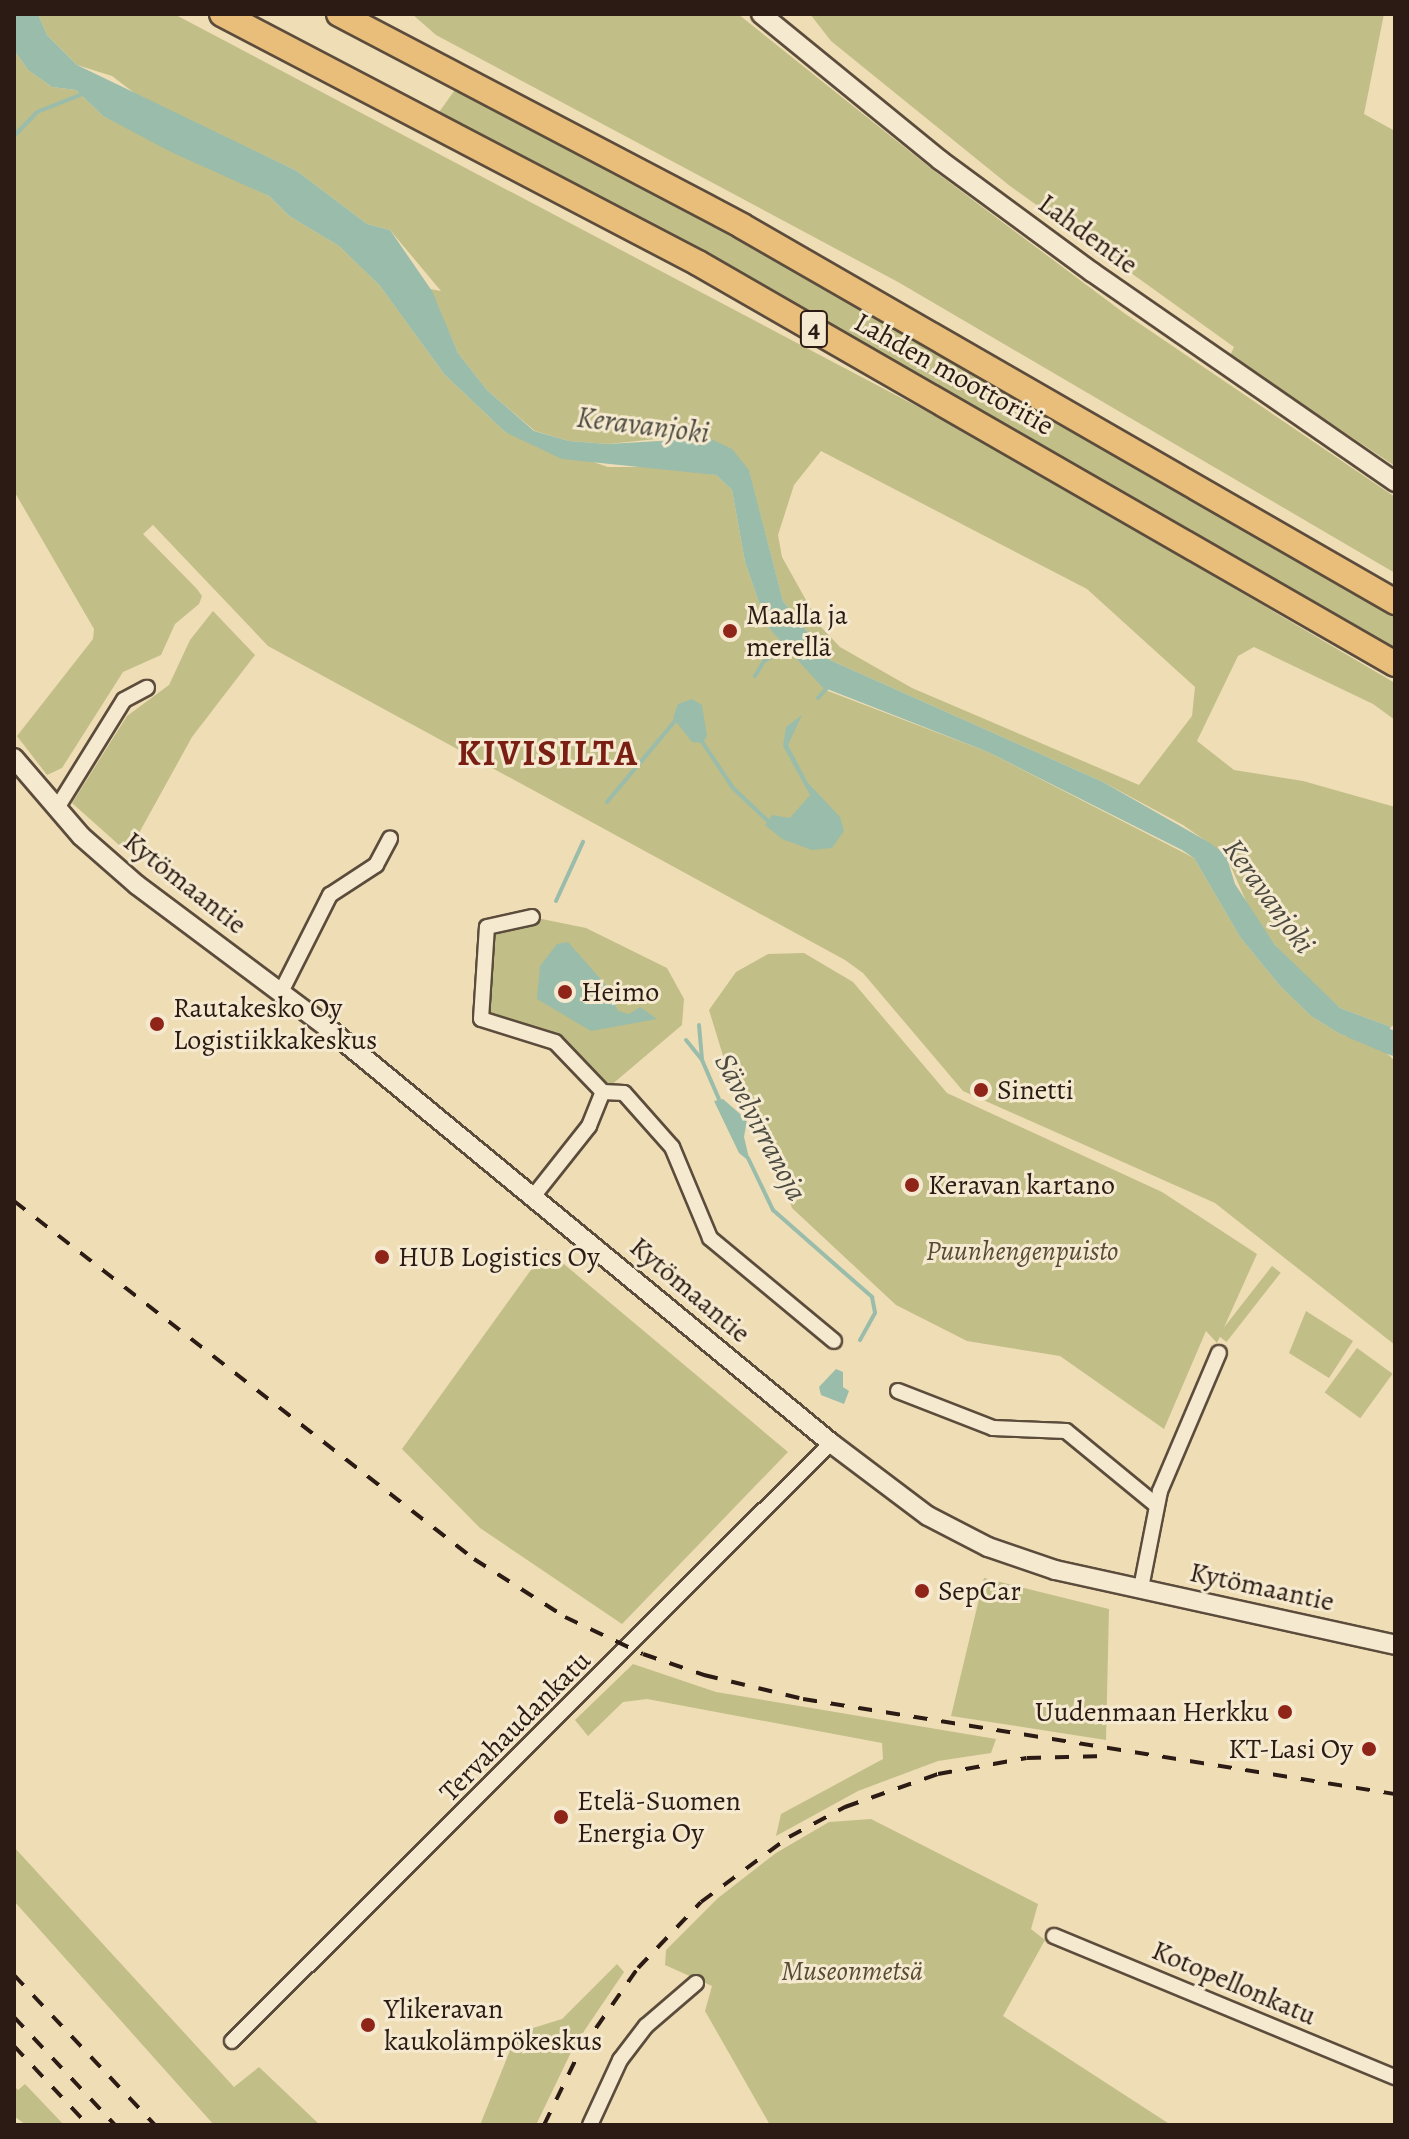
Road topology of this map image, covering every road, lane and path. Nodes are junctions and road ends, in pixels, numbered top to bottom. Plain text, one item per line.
1 (222, 14) edge
2 (339, 14) edge
3 (761, 14) edge
4 (1395, 482) edge
5 (1395, 602) edge
6 (1395, 664) edge
7 (147, 688) dead end
8 (14, 758) edge
9 (57, 808) junction
10 (390, 839) dead end
11 (532, 917) dead end
12 (281, 992) junction
13 (603, 1092) junction
14 (532, 1198) junction
15 (834, 1341) dead end
16 (1219, 1353) dead end
17 (898, 1391) dead end
18 (831, 1443) junction
19 (1156, 1505) junction
20 (1141, 1588) junction
21 (1395, 1645) edge
22 (1054, 1936) dead end
23 (696, 1983) dead end
24 (232, 2041) dead end
25 (1395, 2077) edge
26 (590, 2125) edge

1 - 6 highway, Lahden moottoritie / 4
2 - 5 highway, Lahden moottoritie / 4
3 - 4 street, Lahdentie
7 - 9 street
8 - 9 street, Kytömaantie
9 - 12 street, Kytömaantie
10 - 12 street
11 - 13 street
12 - 14 street, Kytömaantie
13 - 14 street
13 - 15 street
14 - 18 street, Kytömaantie
16 - 19 street
17 - 19 street
18 - 20 street, Kytömaantie
18 - 24 street, Tervahaudankatu
19 - 20 street
20 - 21 street, Kytömaantie
22 - 25 street, Kotopellonkatu
23 - 26 street

